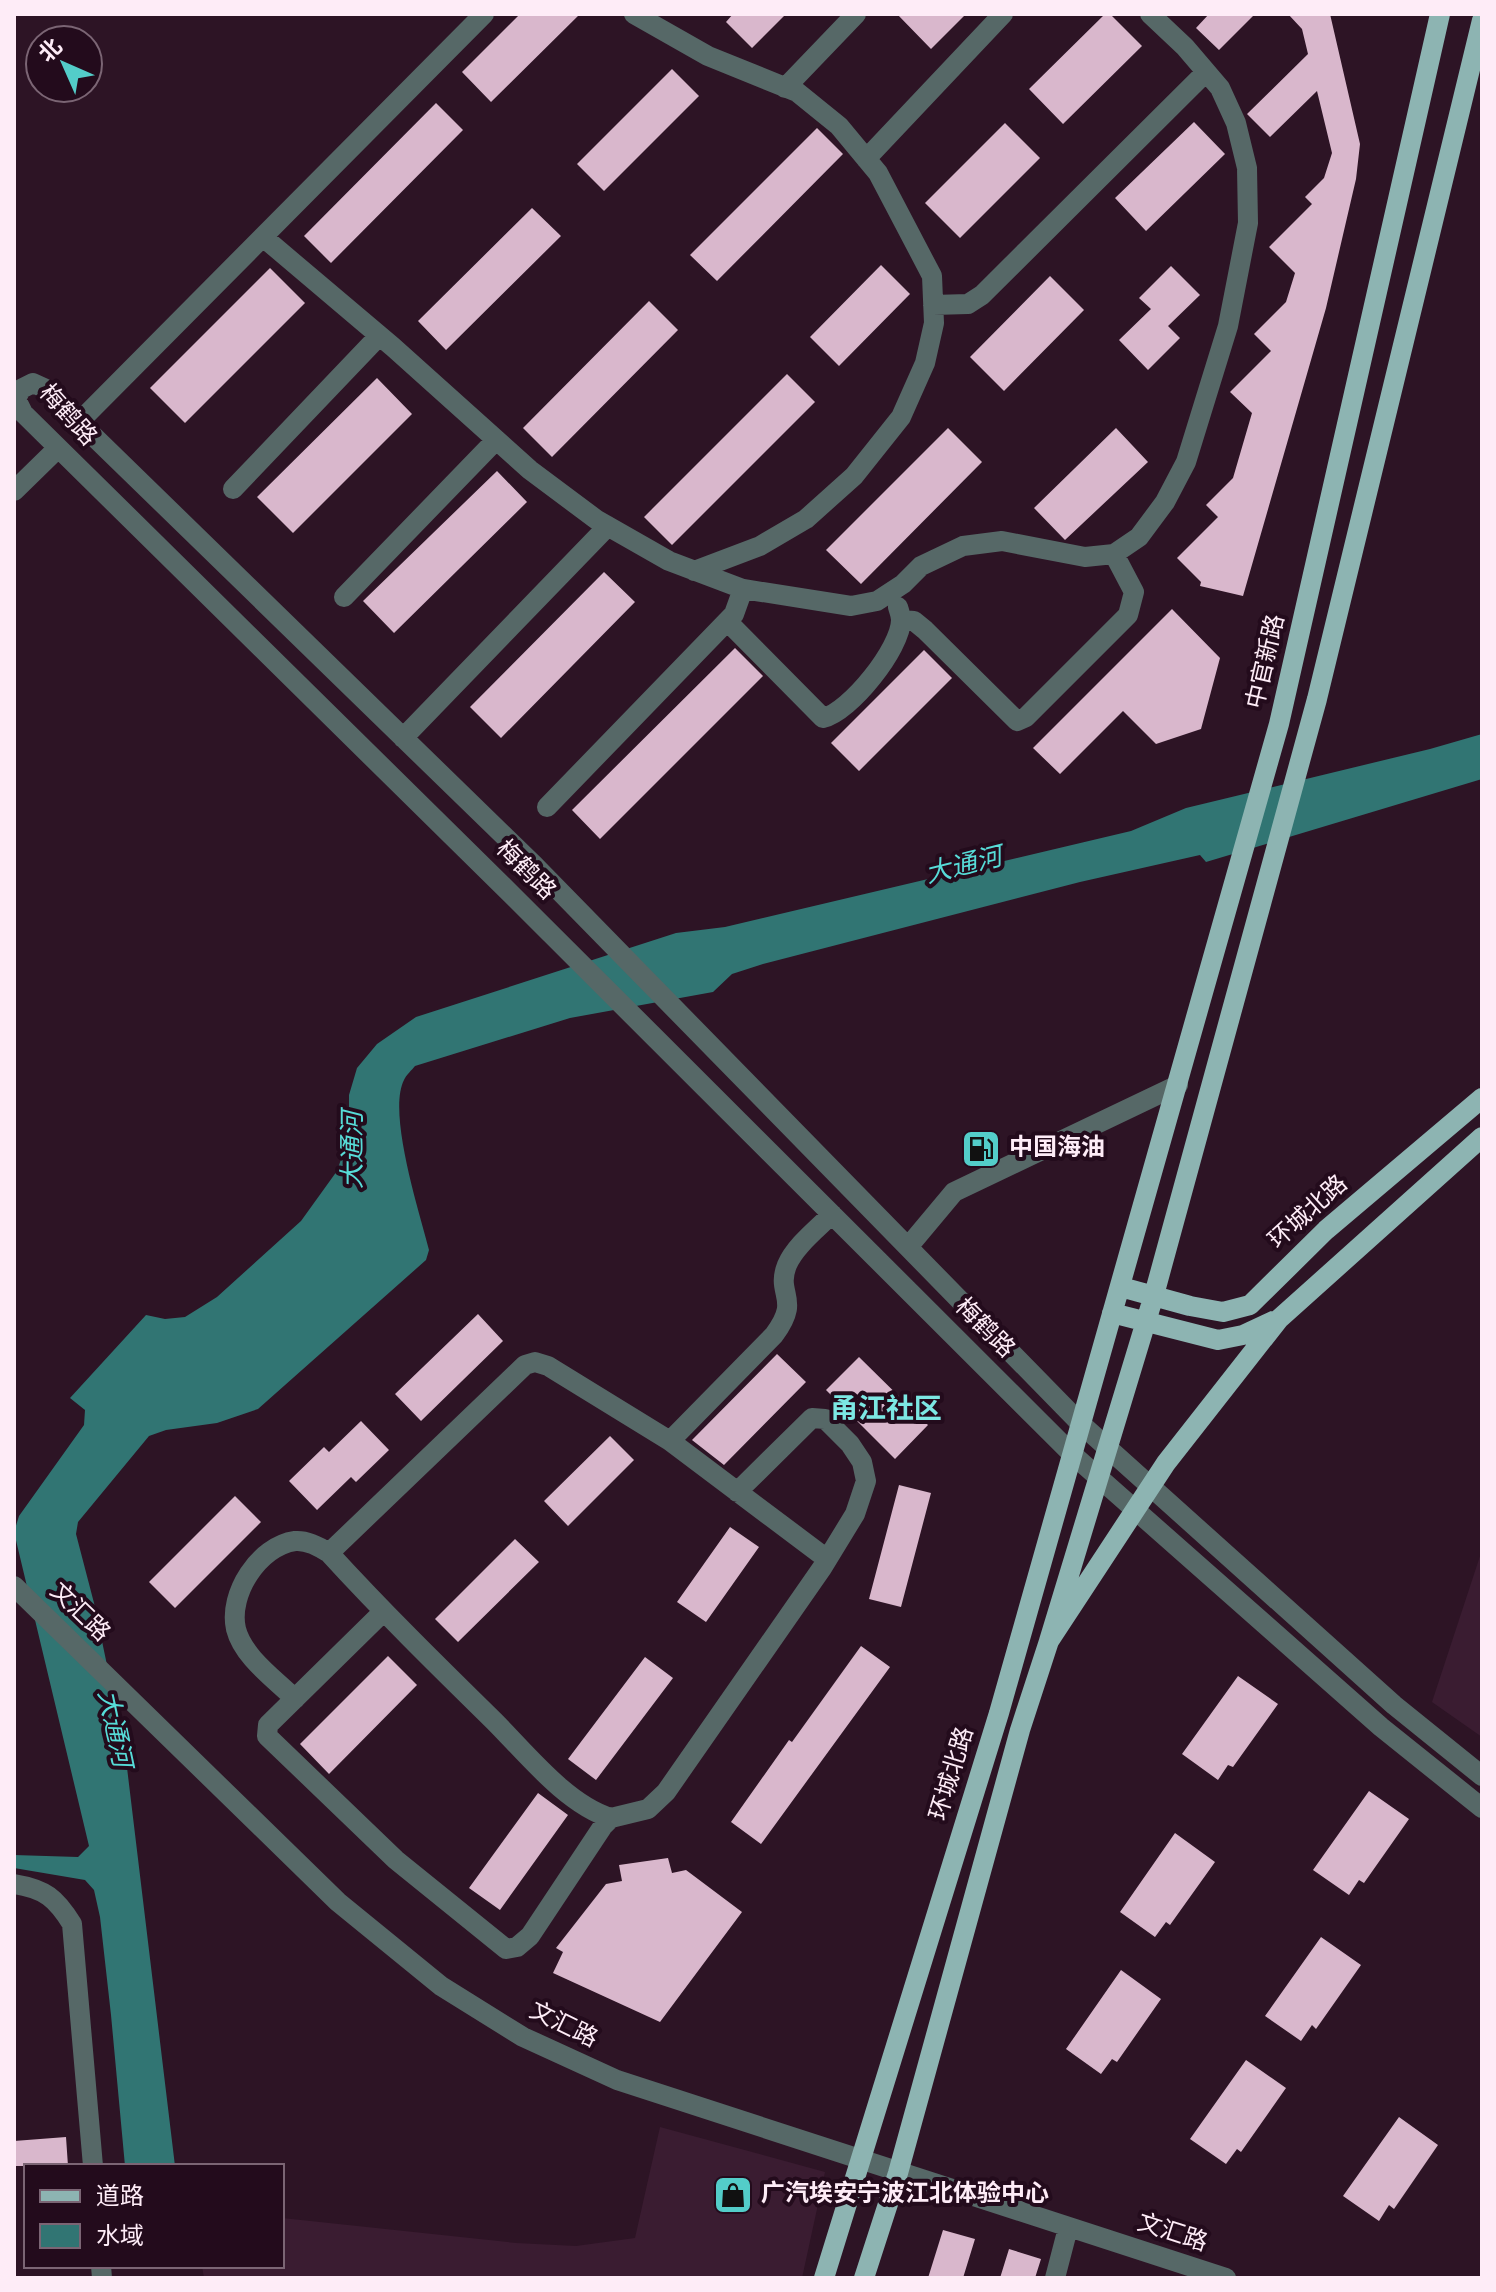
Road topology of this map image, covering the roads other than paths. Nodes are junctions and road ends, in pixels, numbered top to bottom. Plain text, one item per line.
1 (484, 14) edge
2 (634, 14) edge
3 (856, 14) edge
4 (1003, 14) edge
5 (1150, 14) edge
6 (1440, 14) edge
7 (1482, 20) edge
8 (1206, 72) junction
9 (785, 88) junction
10 (866, 159) junction
11 (263, 237) junction
12 (933, 305) junction
13 (379, 336) junction
14 (79, 422) junction
15 (496, 440) junction
16 (58, 448) junction
17 (233, 489) dead end
18 (14, 491) edge
19 (608, 526) junction
20 (1114, 554) junction
21 (694, 571) junction
22 (743, 589) junction
23 (894, 590) junction
24 (344, 597) dead end
25 (901, 620) junction
26 (727, 621) junction
27 (403, 738) junction
28 (547, 807) dead end
29 (1178, 1085) junction
30 (1482, 1098) edge
31 (1482, 1137) edge
32 (832, 1214) junction
33 (908, 1247) junction
34 (1121, 1287) junction
35 (1154, 1295) junction
36 (1112, 1313) junction
37 (1279, 1319) junction
38 (1144, 1321) junction
39 (1081, 1424) junction
40 (670, 1441) junction
41 (1106, 1448) junction
42 (1072, 1454) junction
43 (1098, 1476) junction
44 (1151, 1487) junction
45 (737, 1492) junction
46 (1136, 1509) junction
47 (329, 1553) junction
48 (827, 1559) junction
49 (14, 1586) edge
50 (383, 1612) junction
51 (1049, 1641) junction
52 (295, 1699) junction
53 (1482, 1776) edge
54 (1482, 1808) edge
55 (611, 1818) junction
56 (14, 1884) edge
57 (861, 2160) junction
58 (93, 2164) edge
59 (898, 2173) junction
60 (1068, 2228) junction
61 (824, 2278) edge
62 (864, 2278) edge
63 (1055, 2278) edge
64 (1226, 2278) edge

1 - 11 street
2 - 9 street
3 - 9 street
4 - 10 street
5 - 8 street
6 - 29 main road, 中官新路
7 - 35 main road
8 - 12 street
8 - 20 street
9 - 10 street
10 - 12 street
11 - 13 street
11 - 14 street
12 - 21 street
13 - 15 street
13 - 17 street
14 - 16 street, 梅鹤路
14 - 27 street, 梅鹤路
15 - 19 street
15 - 24 street
16 - 18 street
16 - 32 street, 梅鹤路
19 - 21 street
19 - 27 street
20 - 23 street
20 - 25 street
21 - 22 street
22 - 23 street
22 - 26 street
23 - 25 street
25 - 26 street
26 - 28 street
27 - 33 street, 梅鹤路
29 - 33 street
29 - 34 main road, 中官新路
30 - 35 main road, 环城北路
31 - 37 main road
32 - 40 street
32 - 42 street, 梅鹤路
33 - 39 street, 梅鹤路
34 - 35 main road, 环城北路
34 - 36 main road, 中官新路
35 - 38 main road
36 - 38 main road
36 - 39 main road, 环城北路
37 - 38 main road
37 - 44 main road
38 - 41 main road
39 - 41 street, 梅鹤路
39 - 42 main road, 环城北路
40 - 45 street
40 - 47 street
41 - 43 main road
41 - 44 street, 梅鹤路
42 - 43 street, 梅鹤路
42 - 57 main road, 环城北路
43 - 46 street, 梅鹤路
43 - 51 main road
44 - 46 main road
44 - 53 street, 梅鹤路
45 - 48 street
45 - 48 street
46 - 51 main road
46 - 54 street, 梅鹤路
47 - 50 street
47 - 52 street
48 - 55 street
49 - 57 street, 文汇路
50 - 52 street
50 - 55 street
51 - 59 main road
52 - 55 street
56 - 58 street
57 - 59 street, 文汇路
57 - 61 main road, 环城北路
59 - 60 street, 文汇路
59 - 62 main road
60 - 63 street
60 - 64 street, 文汇路

